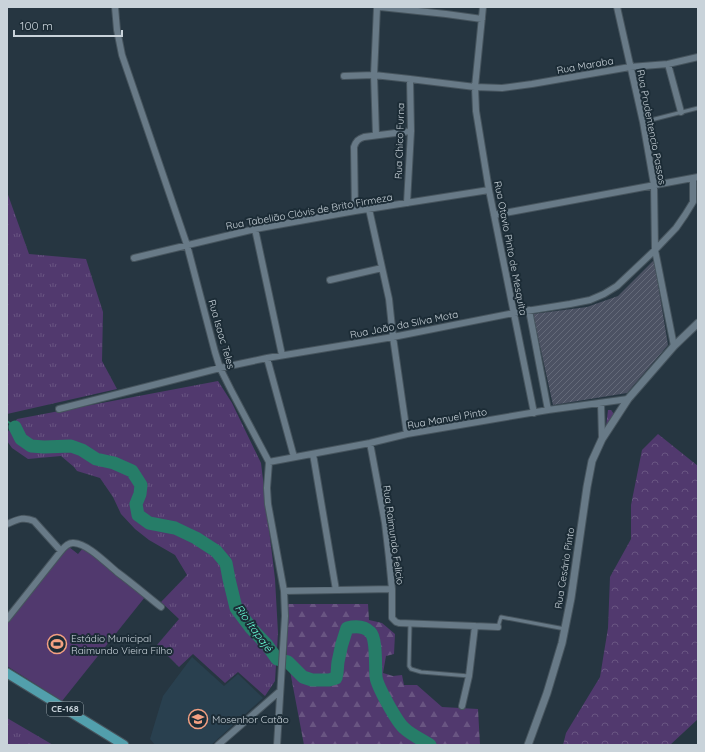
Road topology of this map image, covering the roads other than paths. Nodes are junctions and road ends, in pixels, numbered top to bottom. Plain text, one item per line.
1 (115, 7) edge
2 (377, 7) edge
3 (380, 7) edge
4 (389, 7) edge
5 (483, 7) edge
6 (617, 7) edge
7 (446, 10) edge
8 (482, 19) junction
9 (698, 57) edge
10 (668, 64) junction
11 (630, 67) junction
12 (374, 75) junction
13 (344, 76) dead end
14 (410, 79) junction
15 (475, 87) junction
16 (698, 108) edge
17 (681, 112) junction
18 (643, 122) junction
19 (411, 131) junction
20 (376, 135) junction
21 (696, 177) edge
22 (654, 185) junction
23 (489, 190) junction
24 (695, 201) edge
25 (407, 203) junction
26 (369, 209) junction
27 (355, 211) junction
28 (494, 215) junction
29 (255, 229) junction
30 (187, 245) junction
31 (655, 250) junction
32 (134, 258) dead end
33 (382, 268) junction
34 (330, 280) dead end
35 (529, 310) junction
36 (514, 312) junction
37 (698, 323) edge
38 (393, 337) junction
39 (674, 346) junction
40 (282, 355) junction
41 (267, 358) junction
42 (220, 368) junction
43 (628, 399) junction
44 (601, 403) junction
45 (59, 409) dead end
46 (548, 410) junction
47 (534, 413) junction
48 (407, 434) junction
49 (602, 439) junction
50 (370, 443) junction
51 (313, 454) junction
52 (294, 457) junction
53 (270, 462) junction
54 (7, 524) edge
55 (61, 551) junction
56 (392, 589) junction
57 (336, 590) junction
58 (284, 591) junction
59 (161, 607) dead end
60 (7, 608) edge
61 (12, 612) junction
62 (7, 619) edge
63 (410, 624) junction
64 (475, 626) junction
65 (498, 627) joint
66 (565, 629) junction
67 (7, 673) edge
68 (469, 676) junction
69 (280, 691) junction
70 (462, 706) dead end
71 (124, 745) edge
72 (218, 745) edge
73 (277, 745) edge
74 (528, 745) edge

1 - 30 street, Rua Isaac Teles
2 - 12 street
3 - 4 street
4 - 7 street
5 - 8 street, Rua Otavio Pinto de Mesquita
6 - 11 street, Rua Prudentencio Passos
7 - 8 street
8 - 15 street, Rua Otavio Pinto de Mesquita
9 - 10 street, Rua Maraba
10 - 11 street, Rua Maraba
10 - 17 street
11 - 15 street, Rua Maraba
11 - 18 street, Rua Prudentencio Passos
12 - 13 street, Rua Maraba
12 - 14 street, Rua Maraba
12 - 20 street
14 - 15 street, Rua Maraba
14 - 19 street, Rua Chico Furna
15 - 23 street, Rua Otavio Pinto de Mesquita
16 - 17 lane
17 - 18 lane
18 - 22 street, Rua Prudentencio Passos
19 - 20 street
19 - 25 street, Rua Chico Furna
20 - 27 street
21 - 22 street
21 - 24 street, Rua João da Silva Mota
22 - 28 street
22 - 31 street, Rua Prudentencio Passos
23 - 25 street, Rua Tabelião Clóvis de Brito Firmeza
23 - 28 street, Rua Otavio Pinto de Mesquita
24 - 31 street, Rua João da Silva Mota
25 - 26 street, Rua Tabelião Clóvis de Brito Firmeza
26 - 27 street, Rua Tabelião Clóvis de Brito Firmeza
26 - 33 street
27 - 29 street, Rua Tabelião Clóvis de Brito Firmeza
28 - 36 street, Rua Otavio Pinto de Mesquita
29 - 30 street, Rua Tabelião Clóvis de Brito Firmeza
29 - 40 street
30 - 32 street, Rua Tabelião Clóvis de Brito Firmeza
30 - 42 street, Rua Isaac Teles
31 - 35 street, Rua João da Silva Mota
31 - 39 street, Rua Prudentencio Passos
33 - 34 street
33 - 38 street
35 - 36 street, Rua João da Silva Mota
35 - 46 street, Rua Otavio Pinto de Mesquita
36 - 38 street, Rua João da Silva Mota
36 - 47 street, Rua Otavio Pinto de Mesquita
37 - 39 street, Rua Cesário Pinto
38 - 40 street, Rua João da Silva Mota
38 - 48 street
39 - 43 street, Rua Cesário Pinto
40 - 41 street, Rua João da Silva Mota
41 - 42 street, Rua João da Silva Mota
41 - 52 street
42 - 45 street, Rua João da Silva Mota
42 - 53 street, Rua Isaac Teles
43 - 44 street, Rua Manuel Pinto
43 - 49 street, Rua Cesário Pinto
44 - 46 street, Rua Manuel Pinto
44 - 49 street
46 - 47 street, Rua Manuel Pinto
47 - 48 street, Rua Manuel Pinto
48 - 50 street, Rua Manuel Pinto
49 - 66 street, Rua Cesário Pinto
50 - 51 street, Rua Manuel Pinto
50 - 56 street, Rua Raimundo Felício
51 - 52 street, Rua Manuel Pinto
51 - 57 street
52 - 53 street, Rua Manuel Pinto
53 - 58 street
54 - 55 street
55 - 59 street
55 - 61 street
56 - 57 street
56 - 63 street, Rua Raimundo Felício
57 - 58 street
58 - 69 street
60 - 61 street
61 - 62 street
63 - 64 street, Rua Raimundo Felício
63 - 68 lane
64 - 65 street, Rua Raimundo Felício
64 - 68 street
65 - 66 lane
66 - 74 street, Rua Cesário Pinto
67 - 71 main road, CE-168
68 - 70 street
69 - 72 street
69 - 73 street

